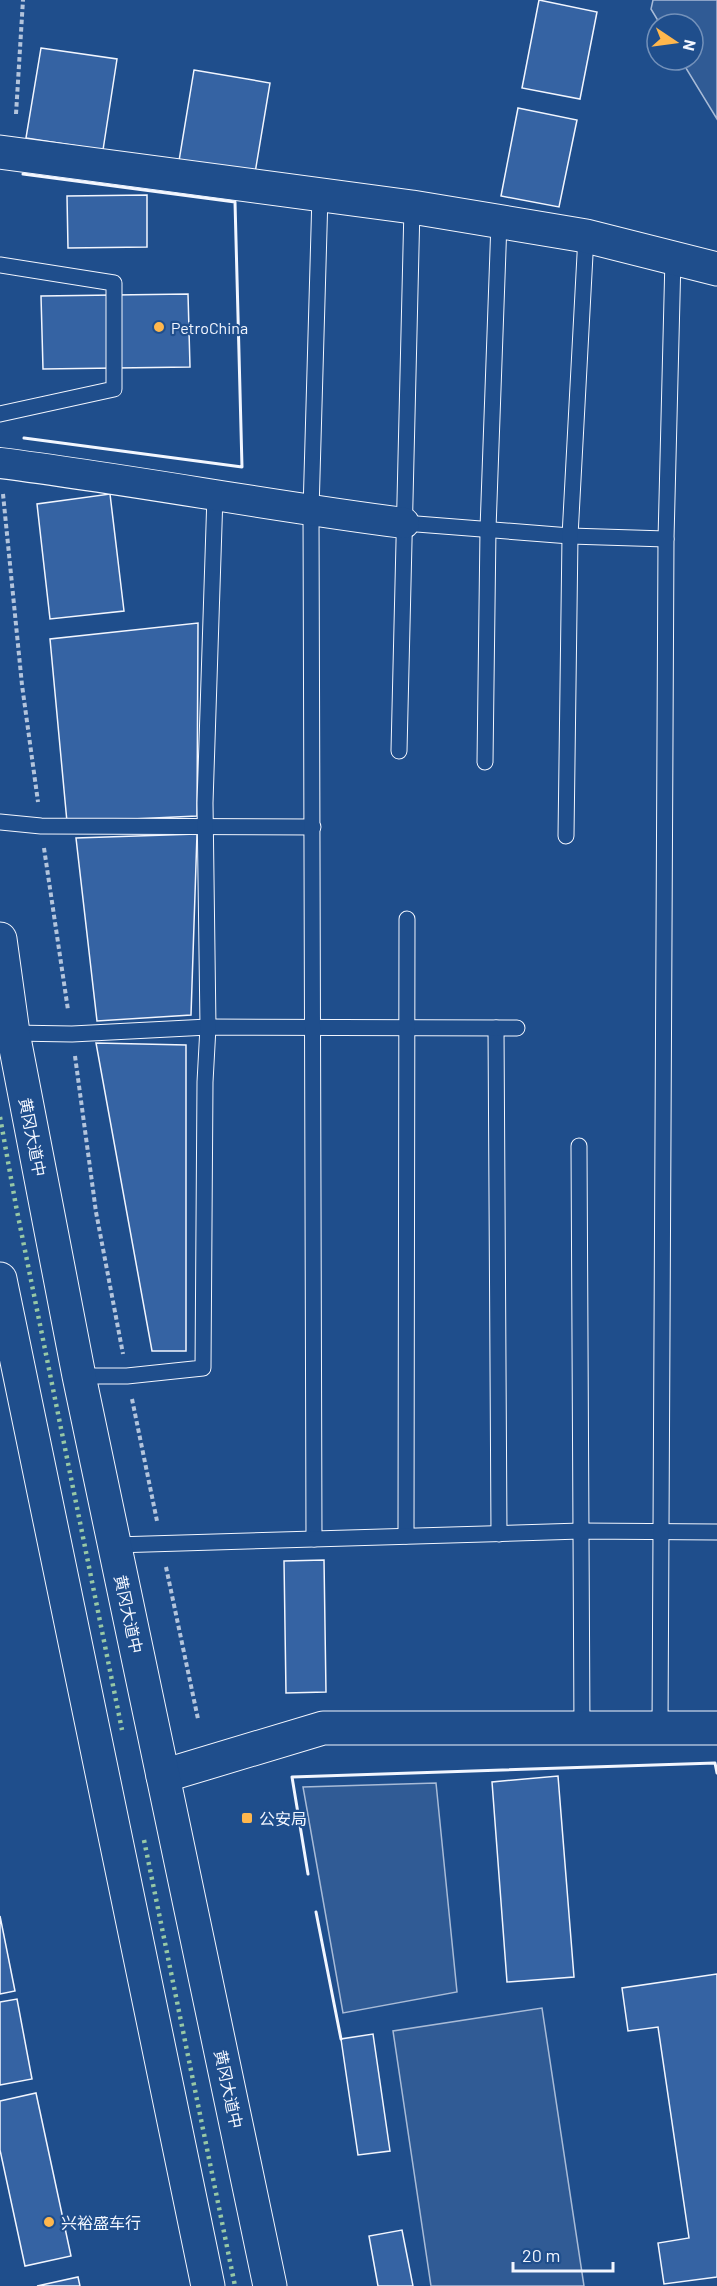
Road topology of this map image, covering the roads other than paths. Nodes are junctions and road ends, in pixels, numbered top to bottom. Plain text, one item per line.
1 (0, 152) edge
2 (320, 195) junction
3 (412, 207) junction
4 (499, 222) junction
5 (586, 236) junction
6 (673, 258) junction
7 (0, 265) edge
8 (717, 269) edge
9 (0, 414) edge
10 (1, 477) edge
11 (215, 495) junction
12 (311, 511) junction
13 (404, 523) junction
14 (488, 530) junction
15 (570, 536) junction
16 (666, 539) junction
17 (399, 752) dead end
18 (485, 762) dead end
19 (0, 822) edge
20 (205, 826) junction
21 (313, 827) junction
22 (566, 836) dead end
23 (407, 918) dead end
24 (0, 939) edge
25 (208, 1027) junction
26 (314, 1027) junction
27 (406, 1028) junction
28 (496, 1028) junction
29 (517, 1028) dead end
30 (13, 1033) junction
31 (579, 1146) dead end
32 (0, 1279) edge
33 (80, 1376) junction
34 (581, 1531) junction
35 (661, 1532) junction
36 (717, 1533) edge
37 (499, 1534) junction
38 (406, 1536) junction
39 (314, 1539) junction
40 (115, 1545) junction
41 (660, 1728) junction
42 (717, 1728) edge
43 (582, 1729) junction
44 (163, 1776) junction
45 (208, 2286) edge
46 (270, 2286) edge

1 - 2 main road
2 - 3 main road
2 - 12 lane
3 - 4 main road
3 - 13 lane
4 - 5 main road
4 - 14 lane
5 - 6 main road
5 - 15 lane
6 - 8 main road
6 - 16 lane
7 - 9 lane
10 - 11 street
11 - 12 street
11 - 20 lane
12 - 13 street
12 - 21 lane
13 - 14 lane
13 - 17 lane
14 - 15 lane
14 - 18 lane
15 - 16 lane
15 - 22 lane
16 - 35 lane
19 - 20 lane
20 - 21 lane
20 - 25 lane
21 - 26 lane
23 - 27 lane
24 - 30 main road, 黄冈大道中
25 - 26 lane
25 - 30 lane
25 - 33 lane
26 - 27 lane
26 - 39 lane
27 - 28 lane
27 - 38 lane
28 - 29 lane
28 - 37 lane
30 - 33 main road, 黄冈大道中
31 - 34 lane
32 - 45 main road
33 - 40 main road, 黄冈大道中
34 - 35 lane
34 - 37 lane
34 - 43 lane
35 - 36 lane
35 - 41 lane
37 - 38 lane
38 - 39 lane
39 - 40 lane
40 - 44 main road, 黄冈大道中
41 - 42 main road
41 - 43 main road
43 - 44 main road
44 - 46 main road, 黄冈大道中

